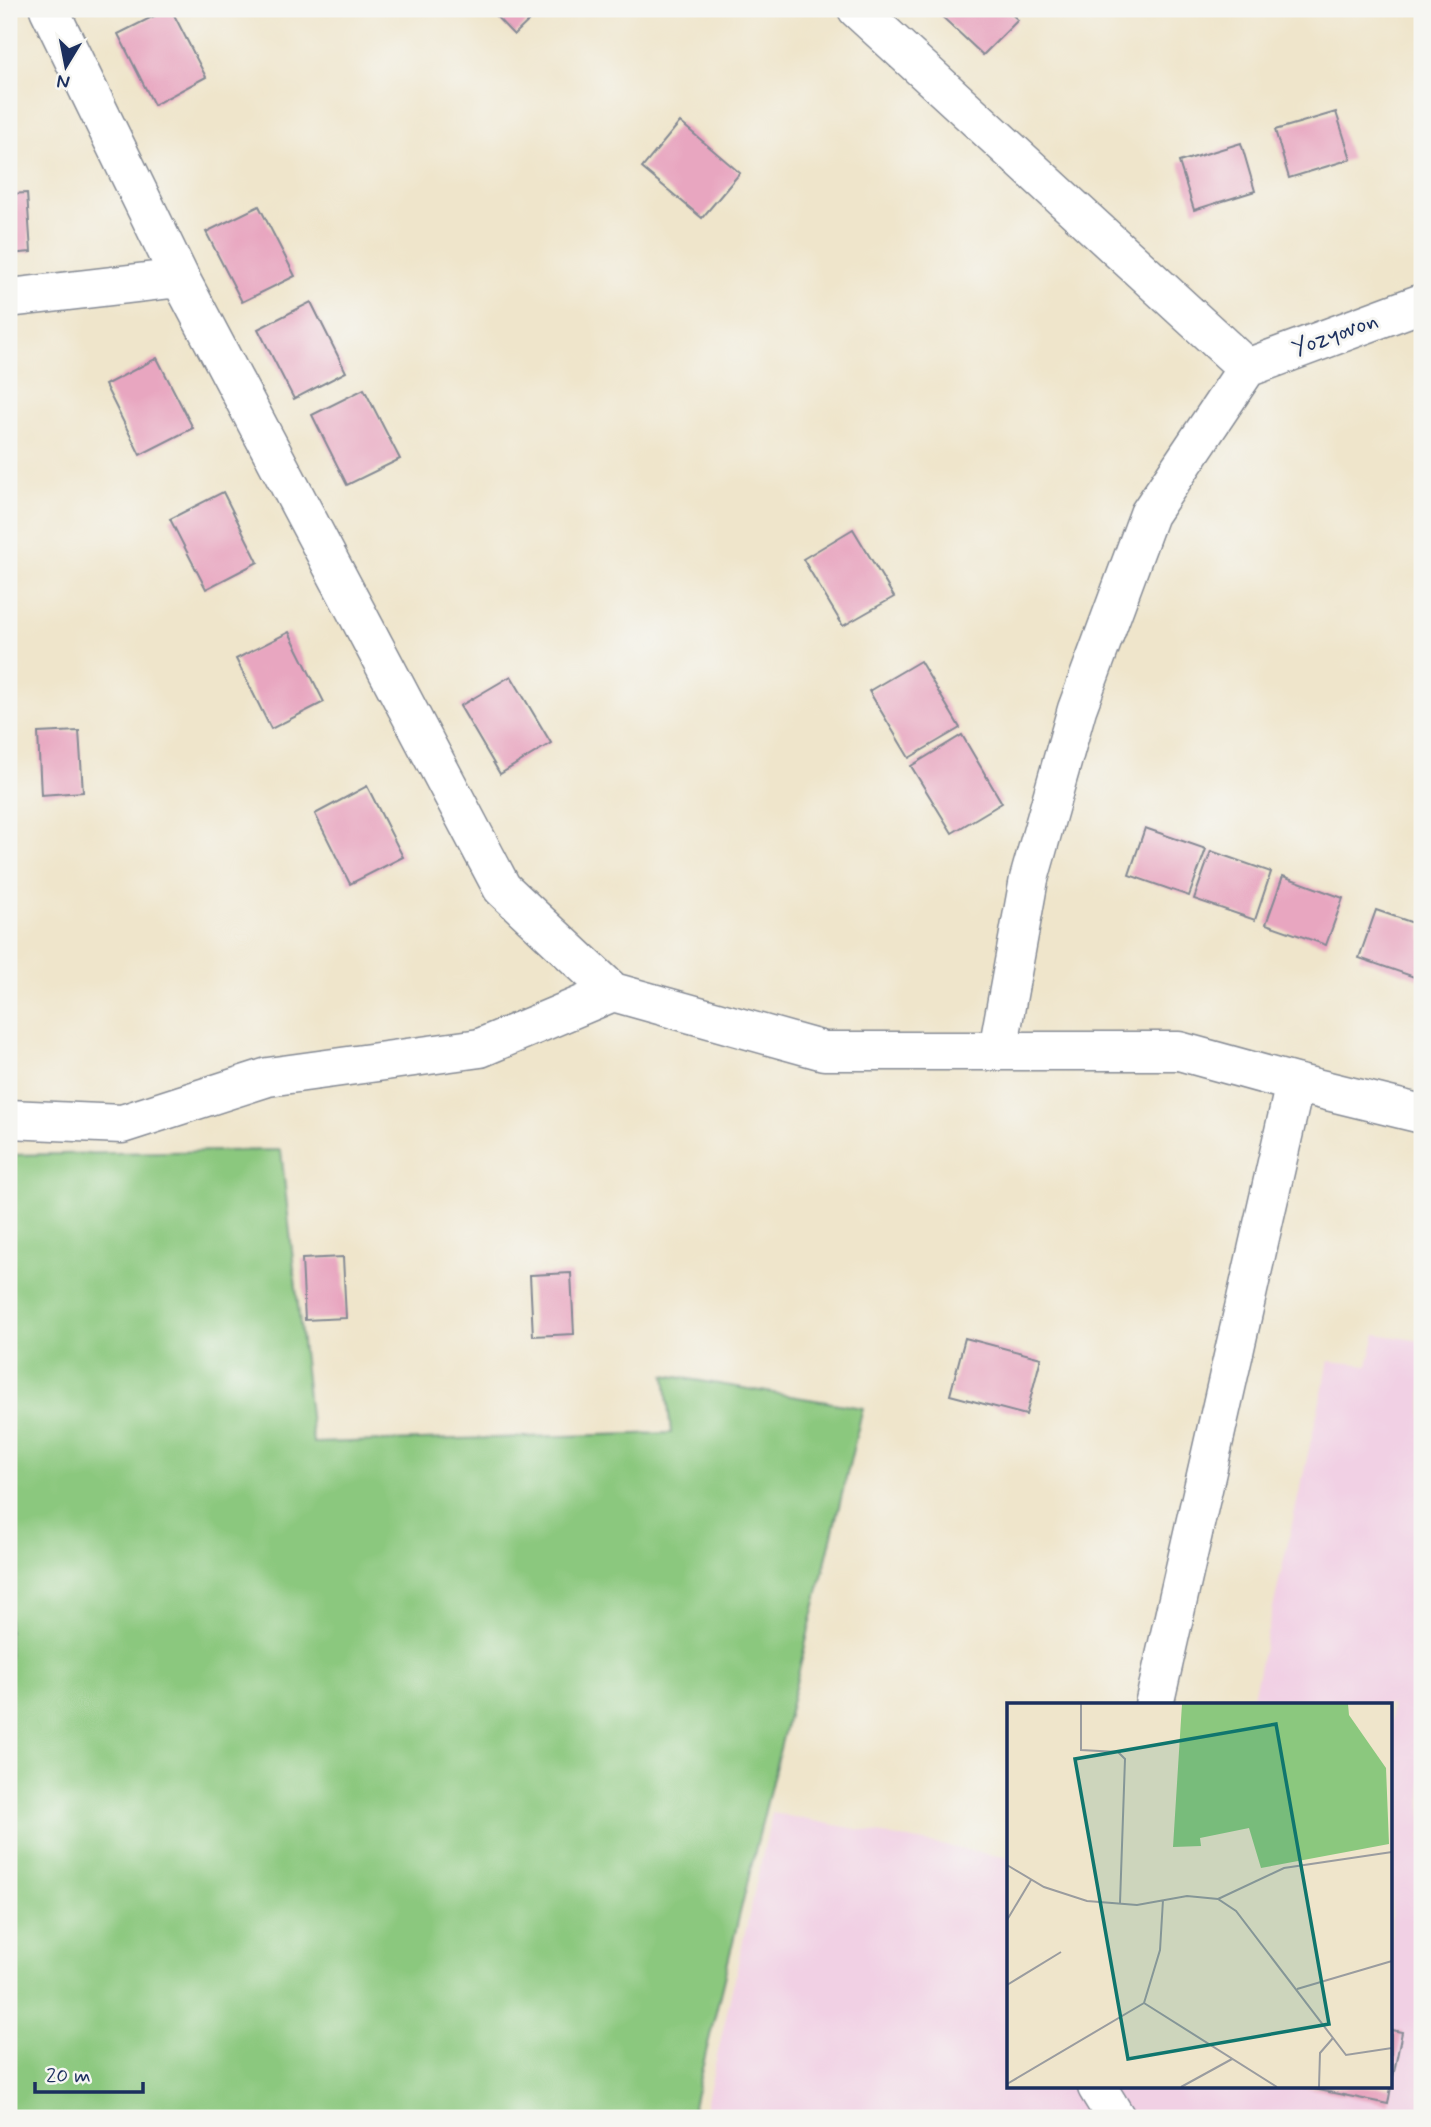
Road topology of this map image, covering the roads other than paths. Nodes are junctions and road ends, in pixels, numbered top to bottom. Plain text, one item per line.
1 (49, 9) edge
2 (857, 9) edge
3 (180, 278) junction
4 (9, 298) edge
5 (1422, 303) edge
6 (1248, 368) junction
7 (613, 992) junction
8 (998, 1051) junction
9 (1296, 1083) junction
10 (1422, 1114) edge
11 (9, 1119) edge
12 (1154, 1703) edge
13 (1098, 2088) edge
14 (1116, 2118) edge

1 - 3 street
2 - 6 street
3 - 4 street
3 - 7 street
5 - 6 street, Yozyovon
6 - 8 street
7 - 8 street
7 - 11 street
8 - 9 street
9 - 10 street
9 - 12 street
13 - 14 street

